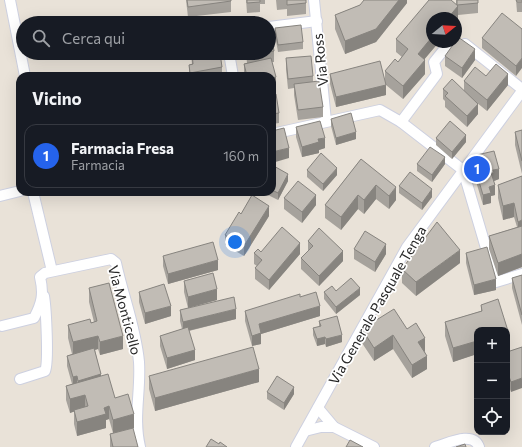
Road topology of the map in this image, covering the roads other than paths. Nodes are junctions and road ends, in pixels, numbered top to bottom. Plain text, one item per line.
1 (10, 0) edge
2 (314, 0) edge
3 (317, 21) junction
4 (276, 26) edge
5 (16, 30) edge
6 (462, 42) edge
7 (445, 48) edge
8 (22, 60) edge
9 (231, 60) edge
10 (24, 72) edge
11 (232, 72) edge
12 (522, 90) edge
13 (326, 121) junction
14 (401, 122) junction
15 (276, 133) edge
16 (463, 170) junction
17 (16, 192) edge
18 (0, 196) edge
19 (34, 196) edge
20 (52, 271) junction
21 (522, 274) edge
22 (43, 290) junction
23 (2, 326) dead end
24 (20, 379) dead end
25 (318, 408) junction
26 (334, 427) junction
27 (305, 431) junction
28 (140, 447) edge
29 (296, 447) edge
30 (374, 447) edge
31 (435, 447) edge
32 (479, 447) edge

1 - 5 street
2 - 3 street, Via Ross
3 - 4 street
3 - 13 street, Via Ross
6 - 12 street
7 - 14 street
8 - 10 street
9 - 11 street
12 - 16 street, Via Generale Pasquale Tenga
13 - 14 street
13 - 15 street
14 - 16 street
16 - 21 street
16 - 25 street, Via Generale Pasquale Tenga
17 - 18 street
19 - 20 street
20 - 22 street
20 - 28 street, Via Monticello
22 - 23 street
22 - 24 street
25 - 26 street
25 - 27 street, Via Generale Pasquale Tenga
26 - 27 street
26 - 30 street
27 - 29 street, Via Generale Pasquale Tenga
31 - 32 street

